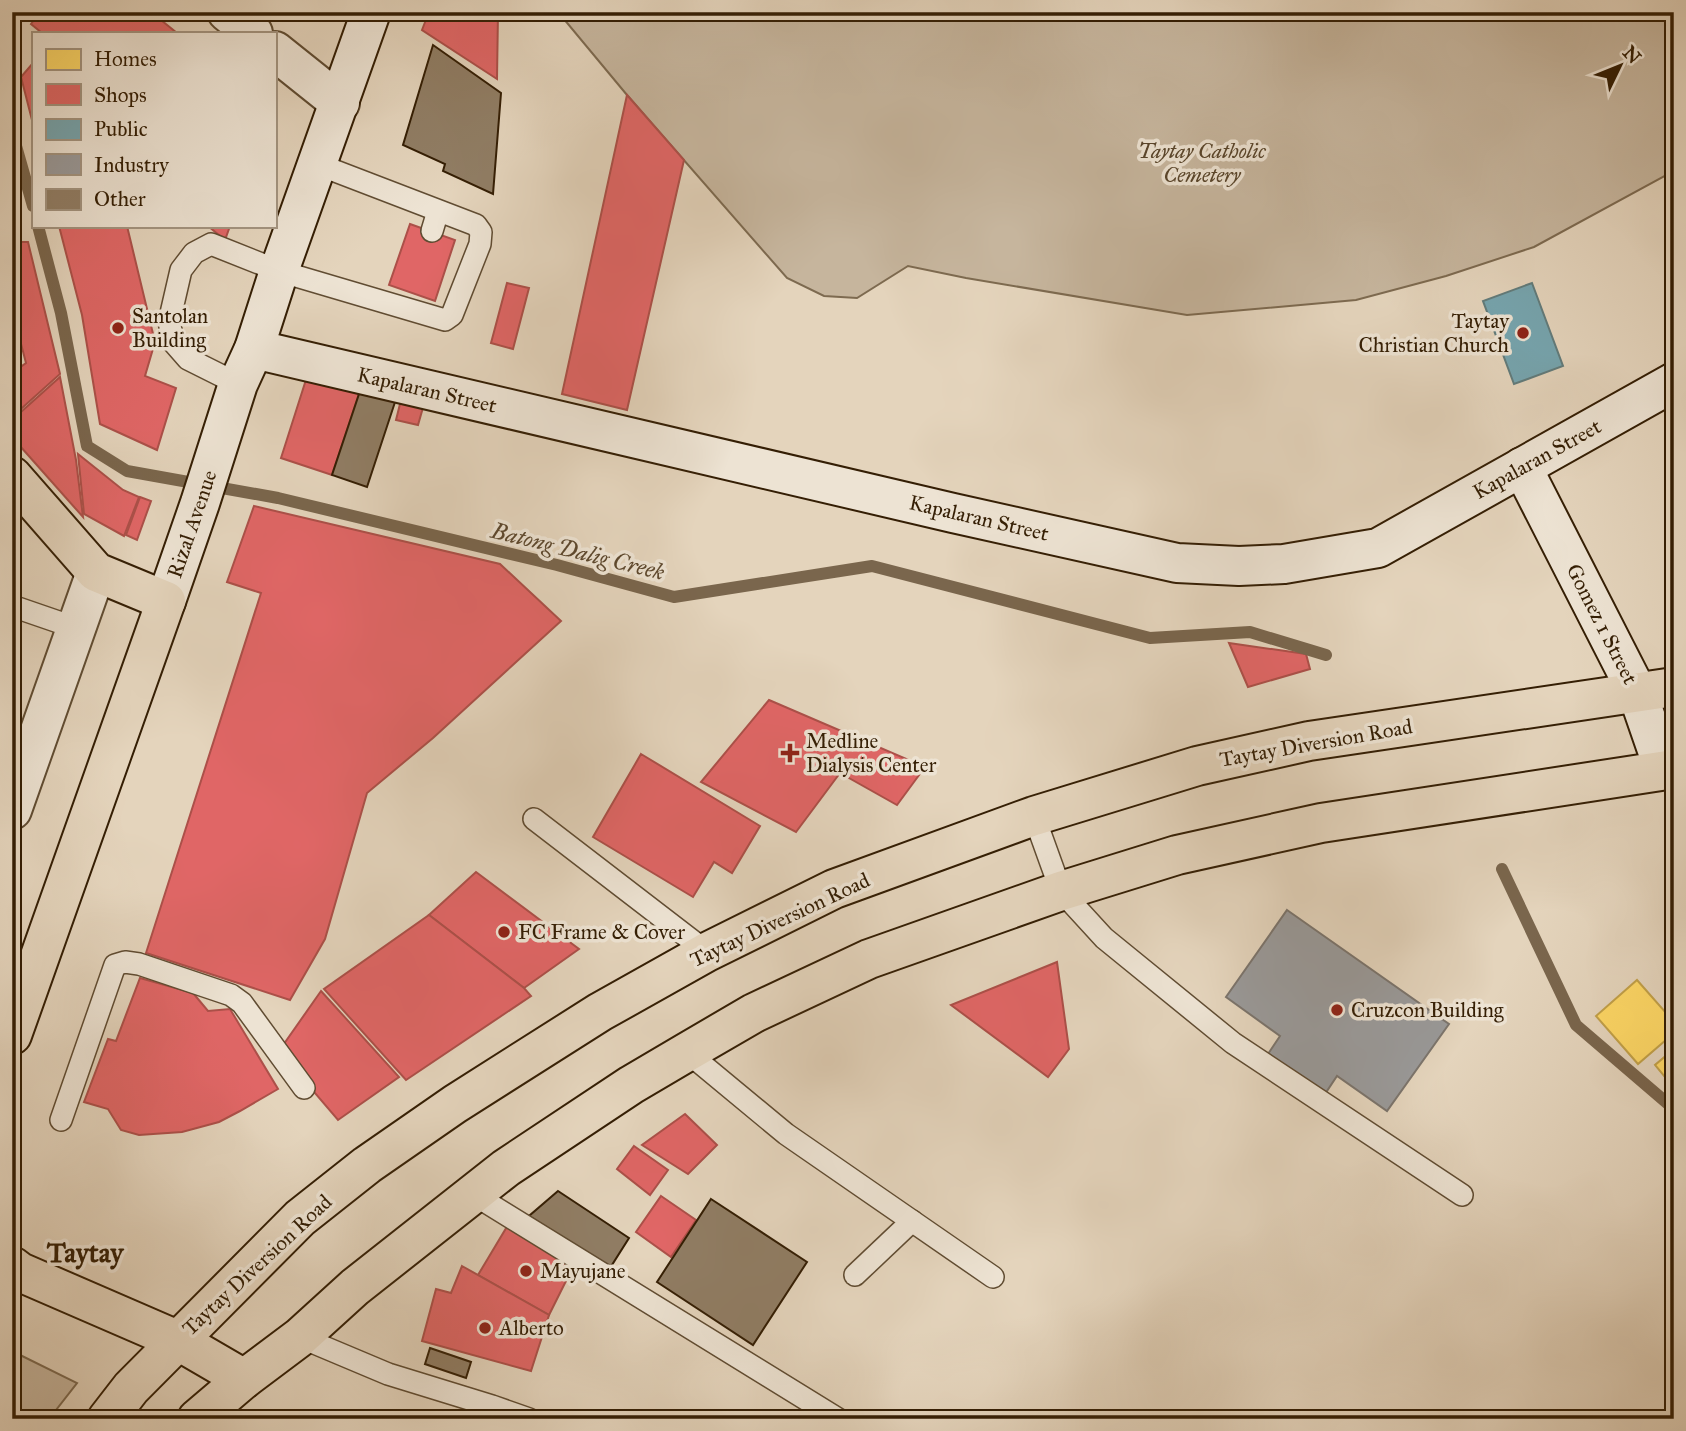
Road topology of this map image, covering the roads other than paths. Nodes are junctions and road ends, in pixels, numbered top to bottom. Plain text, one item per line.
1 (228, 12) edge
2 (371, 12) edge
3 (252, 32) edge
4 (276, 52) edge
5 (340, 103) junction
6 (317, 164) junction
7 (279, 271) junction
8 (254, 349) junction
9 (1674, 382) edge
10 (238, 384) junction
11 (1522, 467) junction
12 (12, 476) edge
13 (96, 572) junction
14 (166, 601) junction
15 (12, 606) edge
16 (76, 628) junction
17 (1655, 690) edge
18 (1670, 774) edge
19 (12, 810) edge
20 (1034, 816) junction
21 (534, 819) dead end
22 (1061, 891) junction
23 (707, 952) junction
24 (12, 1035) edge
25 (687, 1052) junction
26 (304, 1088) dead end
27 (61, 1120) dead end
28 (473, 1194) junction
29 (1462, 1195) dead end
30 (912, 1222) junction
31 (12, 1266) edge
32 (855, 1275) dead end
33 (993, 1277) dead end
34 (300, 1337) junction
35 (177, 1340) junction
36 (244, 1380) junction
37 (107, 1419) edge
38 (197, 1419) edge
39 (529, 1419) edge
40 (838, 1419) edge

1 - 3 street
2 - 5 street, Rizal Avenue
4 - 5 street
5 - 6 street, Rizal Avenue
6 - 7 street, Rizal Avenue
6 - 7 lane
7 - 8 street, Rizal Avenue
7 - 10 lane
8 - 10 street, Rizal Avenue
8 - 11 street, Kapalaran Street
9 - 11 street, Kapalaran Street
10 - 14 street, Rizal Avenue
11 - 17 street, Gomez 1 Street
12 - 13 main road
13 - 14 main road
13 - 16 street
14 - 24 main road, Rizal Avenue
15 - 16 lane
16 - 19 street
17 - 18 street, Gomez 1 Street
17 - 20 main road, Taytay Diversion Road
18 - 22 main road
20 - 22 lane
20 - 23 main road, Taytay Diversion Road
21 - 23 lane
22 - 25 main road
22 - 29 lane
23 - 35 main road, Taytay Diversion Road
25 - 28 main road
25 - 30 lane
26 - 27 lane
28 - 34 main road
28 - 40 lane
30 - 32 lane
30 - 33 lane
31 - 35 main road
34 - 36 main road
34 - 39 lane
35 - 36 main road
35 - 37 main road, Taytay Diversion Road
36 - 38 main road

